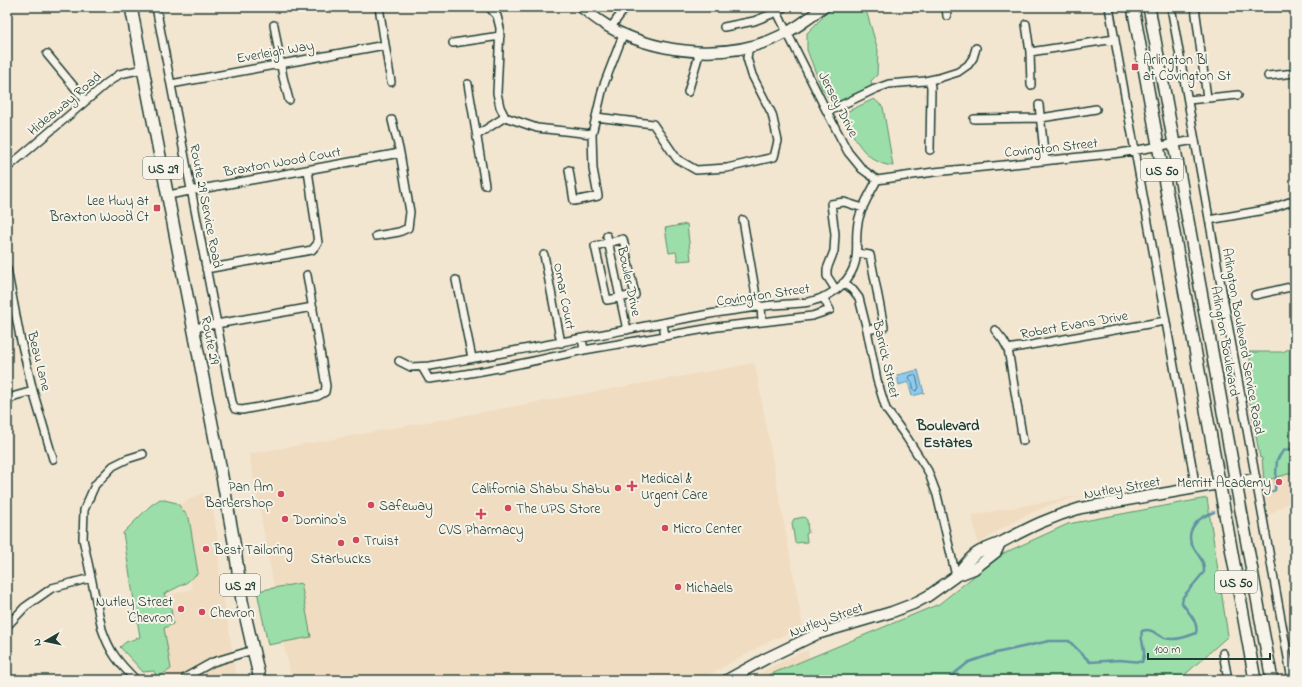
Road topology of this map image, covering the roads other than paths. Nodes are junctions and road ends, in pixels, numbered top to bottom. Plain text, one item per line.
1 (131, 7) edge
2 (156, 7) edge
3 (379, 7) edge
4 (489, 7) edge
5 (581, 7) edge
6 (626, 7) edge
7 (784, 7) edge
8 (823, 7) edge
9 (946, 7) edge
10 (1109, 7) edge
11 (1133, 7) edge
12 (1148, 7) edge
13 (1171, 7) edge
14 (1195, 7) edge
15 (777, 12) junction
16 (947, 16) dead end
17 (1026, 24) dead end
18 (274, 25) dead end
19 (611, 27) junction
20 (724, 27) dead end
21 (788, 32) junction
22 (623, 35) junction
23 (500, 36) junction
24 (1115, 38) junction
25 (453, 43) dead end
26 (385, 45) junction
27 (748, 46) junction
28 (976, 48) dead end
29 (700, 51) junction
30 (1030, 52) junction
31 (47, 54) dead end
32 (280, 63) junction
33 (143, 69) junction
34 (1295, 73) edge
35 (1268, 76) dead end
36 (930, 80) junction
37 (391, 82) dead end
38 (170, 84) junction
39 (468, 84) dead end
40 (1031, 85) dead end
41 (688, 92) dead end
42 (1238, 95) dead end
43 (1207, 98) junction
44 (85, 100) junction
45 (289, 100) dead end
46 (1188, 100) junction
47 (1039, 105) dead end
48 (1096, 109) dead end
49 (827, 112) junction
50 (596, 117) junction
51 (506, 118) junction
52 (1041, 118) junction
53 (974, 119) dead end
54 (392, 120) dead end
55 (592, 134) junction
56 (477, 135) junction
57 (1195, 140) junction
58 (1173, 144) junction
59 (1158, 146) junction
60 (930, 150) dead end
61 (1135, 150) junction
62 (400, 153) junction
63 (1045, 161) junction
64 (7, 168) edge
65 (308, 170) junction
66 (569, 170) dead end
67 (877, 180) junction
68 (485, 185) dead end
69 (191, 191) junction
70 (168, 195) junction
71 (1295, 200) edge
72 (863, 208) junction
73 (743, 220) dead end
74 (1209, 220) junction
75 (376, 236) dead end
76 (608, 240) junction
77 (857, 252) junction
78 (544, 255) dead end
79 (7, 268) edge
80 (206, 269) junction
81 (307, 275) dead end
82 (456, 280) dead end
83 (843, 283) junction
84 (1295, 286) edge
85 (836, 290) junction
86 (1255, 295) dead end
87 (620, 298) junction
88 (823, 298) junction
89 (760, 306) junction
90 (313, 307) junction
91 (1165, 321) junction
92 (762, 322) junction
93 (663, 323) junction
94 (217, 324) junction
95 (194, 328) junction
96 (627, 330) junction
97 (867, 330) junction
98 (995, 330) dead end
99 (665, 336) junction
100 (582, 338) junction
101 (561, 343) junction
102 (1008, 349) junction
103 (584, 350) junction
104 (472, 358) junction
105 (399, 361) dead end
106 (422, 367) junction
107 (33, 391) junction
108 (7, 402) edge
109 (1023, 441) dead end
110 (143, 454) dead end
111 (53, 459) dead end
112 (1256, 477) junction
113 (1236, 481) junction
114 (1219, 484) junction
115 (1196, 488) junction
116 (956, 576) junction
117 (91, 578) junction
118 (7, 626) edge
119 (253, 650) junction
120 (1223, 653) dead end
121 (186, 677) dead end
122 (136, 680) edge
123 (260, 680) edge
124 (727, 680) edge
125 (1228, 680) edge
126 (1255, 680) edge
127 (1272, 680) edge
128 (1292, 680) edge

1 - 33 main road, Route 29 / US 29
2 - 38 street, Route 29 Service Road
3 - 26 street
4 - 23 street
5 - 19 main road
6 - 19 street
7 - 15 street
8 - 21 main road
9 - 16 street
10 - 24 street
11 - 59 main road, US 50
12 - 58 main road, Arlington Boulevard / US 50
13 - 46 street, Arlington Boulevard Service Road
14 - 43 street
15 - 20 street
15 - 21 street, Jersey Drive
17 - 30 street
18 - 32 street
19 - 22 main road
21 - 27 main road
21 - 49 street, Jersey Drive
22 - 29 main road
22 - 50 street
23 - 25 street
23 - 51 street
24 - 30 street
24 - 61 street
26 - 32 street, Everleigh Way
26 - 37 street
27 - 29 main road
27 - 50 street
28 - 36 street
29 - 41 street
30 - 40 street
31 - 44 street
32 - 38 street, Everleigh Way
32 - 45 street
33 - 44 street, Hideaway Road
33 - 70 main road, Route 29 / US 29
34 - 35 street
36 - 49 street
36 - 60 street
38 - 69 street, Route 29 Service Road
39 - 56 street
42 - 43 street
43 - 46 street
44 - 64 street, Hideaway Road
46 - 57 street, Arlington Boulevard Service Road
47 - 52 street
48 - 52 street
49 - 67 street, Jersey Drive
50 - 55 street
51 - 55 street
51 - 56 street
52 - 53 street
52 - 63 street
54 - 62 street
55 - 66 street
56 - 68 street
57 - 58 street, Covington Street
57 - 74 street, Arlington Boulevard Service Road
58 - 59 street, Covington Street
58 - 113 main road, Arlington Boulevard / US 50
59 - 61 street, Covington Street
59 - 114 main road, US 50
61 - 63 street, Covington Street
61 - 91 street
62 - 65 street, Braxton Wood Court
62 - 75 street
63 - 67 street, Covington Street
65 - 69 street, Braxton Wood Court
65 - 80 street
67 - 72 street, Covington Street
69 - 70 street, Braxton Wood Court
69 - 80 street, Route 29 Service Road
70 - 95 main road, Route 29 / US 29
71 - 74 street
72 - 77 street, Covington Street
72 - 85 street
73 - 89 street
74 - 112 street, Arlington Boulevard Service Road
76 - 87 street, Bowler Drive
76 - 87 street
76 - 87 street
77 - 83 street, Covington Street
77 - 97 street
78 - 101 street, Omar Court
79 - 107 street, Beau Lane
80 - 94 street, Route 29 Service Road
81 - 90 street
82 - 104 street
83 - 85 street, Covington Street
83 - 97 street, Barrick Street
84 - 86 street
85 - 88 street, Covington Street
87 - 96 street, Bowler Drive
88 - 89 street, Covington Street
88 - 92 street
89 - 92 street
89 - 93 street, Covington Street
90 - 94 street
90 - 94 street, Route 29 Service Road
91 - 102 street, Robert Evans Drive
91 - 115 street
92 - 99 street
93 - 96 street, Covington Street
93 - 99 street
94 - 95 street
95 - 119 main road, Route 29 / US 29
96 - 100 street, Covington Street
97 - 116 street, Barrick Street
98 - 102 street
99 - 103 street
100 - 101 street, Covington Street
100 - 103 street
101 - 104 street, Covington Street
102 - 109 street, Robert Evans Drive
103 - 106 street
104 - 106 street, Covington Street
105 - 106 street, Covington Street
107 - 108 street
107 - 111 street, Beau Lane
110 - 117 street
112 - 113 street, Nutley Street
112 - 128 street, Arlington Boulevard Service Road
113 - 114 main road, Nutley Street
113 - 127 main road, Arlington Boulevard / US 50
114 - 115 main road, Nutley Street
114 - 126 main road, US 50
115 - 116 main road, Nutley Street
116 - 124 main road, Nutley Street
117 - 118 street
117 - 122 street
119 - 121 street
119 - 123 main road, Route 29 / US 29
120 - 125 street

